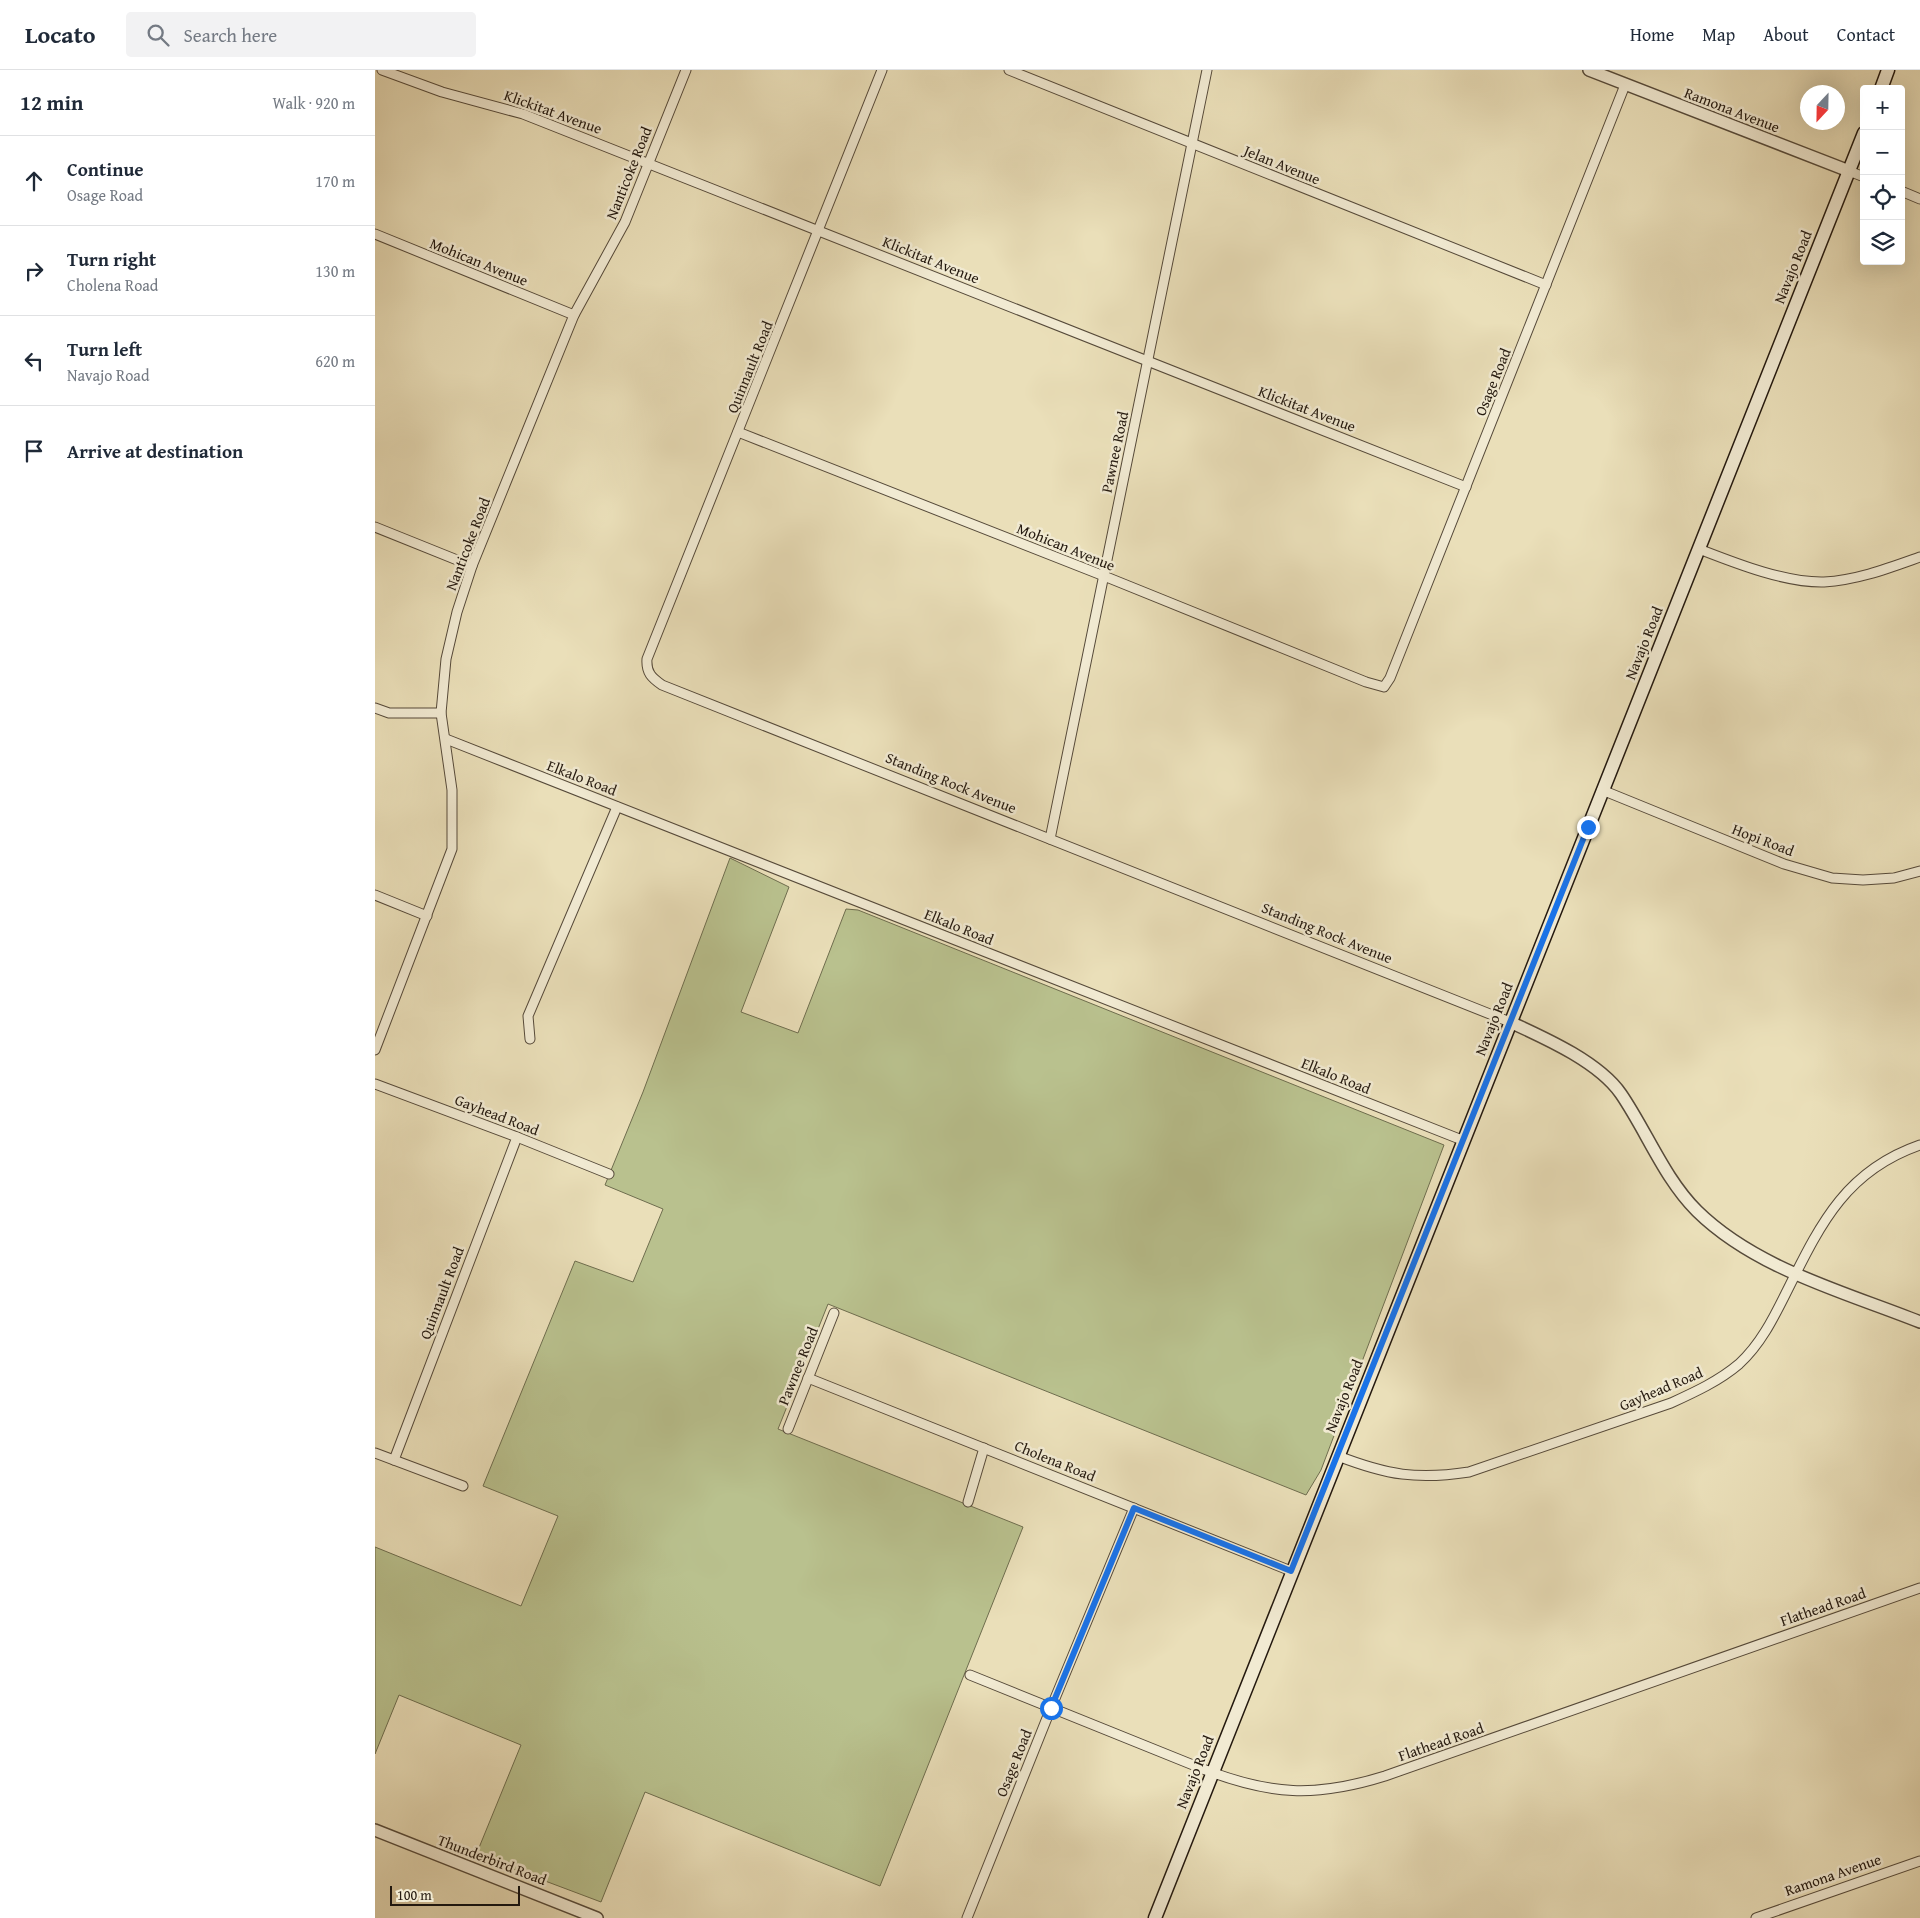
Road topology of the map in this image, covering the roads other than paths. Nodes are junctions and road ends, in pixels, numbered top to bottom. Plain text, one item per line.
1 (382, 70) edge
2 (686, 70) edge
3 (882, 70) edge
4 (1009, 70) edge
5 (1207, 70) edge
6 (1589, 70) edge
7 (1888, 70) edge
8 (1625, 85) junction
9 (1882, 85) edge
10 (1860, 143) edge
11 (1191, 144) junction
12 (649, 163) junction
13 (1849, 171) junction
14 (1860, 175) edge
15 (1905, 193) edge
16 (1920, 199) edge
17 (819, 230) junction
18 (375, 234) edge
19 (1546, 285) junction
20 (574, 315) junction
21 (1148, 362) junction
22 (738, 432) junction
23 (1466, 487) junction
24 (375, 527) edge
25 (1699, 549) junction
26 (1920, 557) edge
27 (472, 566) junction
28 (1104, 576) junction
29 (649, 674) joint
30 (1384, 687) joint
31 (375, 708) edge
32 (441, 713) junction
33 (446, 739) junction
34 (1602, 790) junction
35 (617, 807) junction
36 (1050, 839) junction
37 (1920, 871) edge
38 (375, 896) edge
39 (427, 916) junction
40 (1510, 1022) junction
41 (530, 1039) dead end
42 (375, 1050) edge
43 (375, 1084) edge
44 (517, 1136) junction
45 (1463, 1140) junction
46 (1920, 1145) edge
47 (609, 1174) dead end
48 (1796, 1274) junction
49 (834, 1313) dead end
50 (1920, 1322) edge
51 (808, 1378) junction
52 (787, 1429) dead end
53 (984, 1448) junction
54 (375, 1453) edge
55 (1338, 1456) junction
56 (394, 1460) junction
57 (463, 1486) dead end
58 (967, 1502) dead end
59 (1134, 1508) junction
60 (1291, 1571) junction
61 (1920, 1588) edge
62 (970, 1675) dead end
63 (1051, 1708) junction
64 (1213, 1773) junction
65 (375, 1830) edge
66 (1920, 1860) edge
67 (597, 1918) edge
68 (967, 1918) edge
69 (1155, 1918) edge
70 (1756, 1918) edge

1 - 12 street, Klickitat Avenue
2 - 12 street, Nanticoke Road
3 - 17 street, Quinnault Road
4 - 11 street, Jelan Avenue
5 - 11 street, Pawnee Road
6 - 8 street, Ramona Avenue
7 - 9 main road
8 - 13 street, Ramona Avenue
8 - 19 street, Osage Road
10 - 13 main road, Navajo Road
11 - 19 street, Jelan Avenue
11 - 21 street, Pawnee Road
12 - 17 street, Klickitat Avenue
12 - 20 street, Nanticoke Road
13 - 14 street, Ramona Avenue
13 - 25 main road, Navajo Road
15 - 16 street
17 - 21 street, Klickitat Avenue
17 - 22 street, Quinnault Road
18 - 20 street, Mohican Avenue
19 - 23 street, Osage Road
20 - 27 street, Nanticoke Road
21 - 23 street, Klickitat Avenue
21 - 28 street, Pawnee Road
22 - 28 street, Mohican Avenue
22 - 29 street, Quinnault Road
23 - 30 street, Osage Road
24 - 27 street
25 - 26 street
25 - 34 main road, Navajo Road
27 - 32 street, Nanticoke Road
28 - 30 street, Mohican Avenue
28 - 36 street, Pawnee Road
29 - 36 street, Standing Rock Avenue
31 - 32 street
32 - 33 street, Nanticoke Road
33 - 35 street, Elkalo Road
33 - 39 street, Nanticoke Road
34 - 37 street, Hopi Road
34 - 40 main road, Navajo Road
35 - 41 street
35 - 45 street, Elkalo Road
36 - 40 street, Standing Rock Avenue
38 - 39 street
39 - 42 street, Nanticoke Road
40 - 45 main road, Navajo Road
40 - 48 street, Standing Rock Avenue
43 - 44 street, Gayhead Road
44 - 47 street, Gayhead Road
44 - 56 street, Quinnault Road
45 - 55 main road, Navajo Road
46 - 48 street, Gayhead Road
48 - 50 street, Standing Rock Avenue
48 - 55 street, Gayhead Road
49 - 51 street, Pawnee Road
51 - 52 street, Pawnee Road
51 - 53 street, Cholena Road
53 - 58 street
53 - 59 street, Cholena Road
54 - 56 street
55 - 60 main road, Navajo Road
56 - 57 street
59 - 60 street, Cholena Road
59 - 63 street, Osage Road
60 - 64 main road, Navajo Road
61 - 64 street, Flathead Road
62 - 63 street, Flathead Road
63 - 64 street, Flathead Road
63 - 68 street, Osage Road
64 - 69 main road, Navajo Road
65 - 67 street, Thunderbird Road
66 - 70 street, Ramona Avenue

